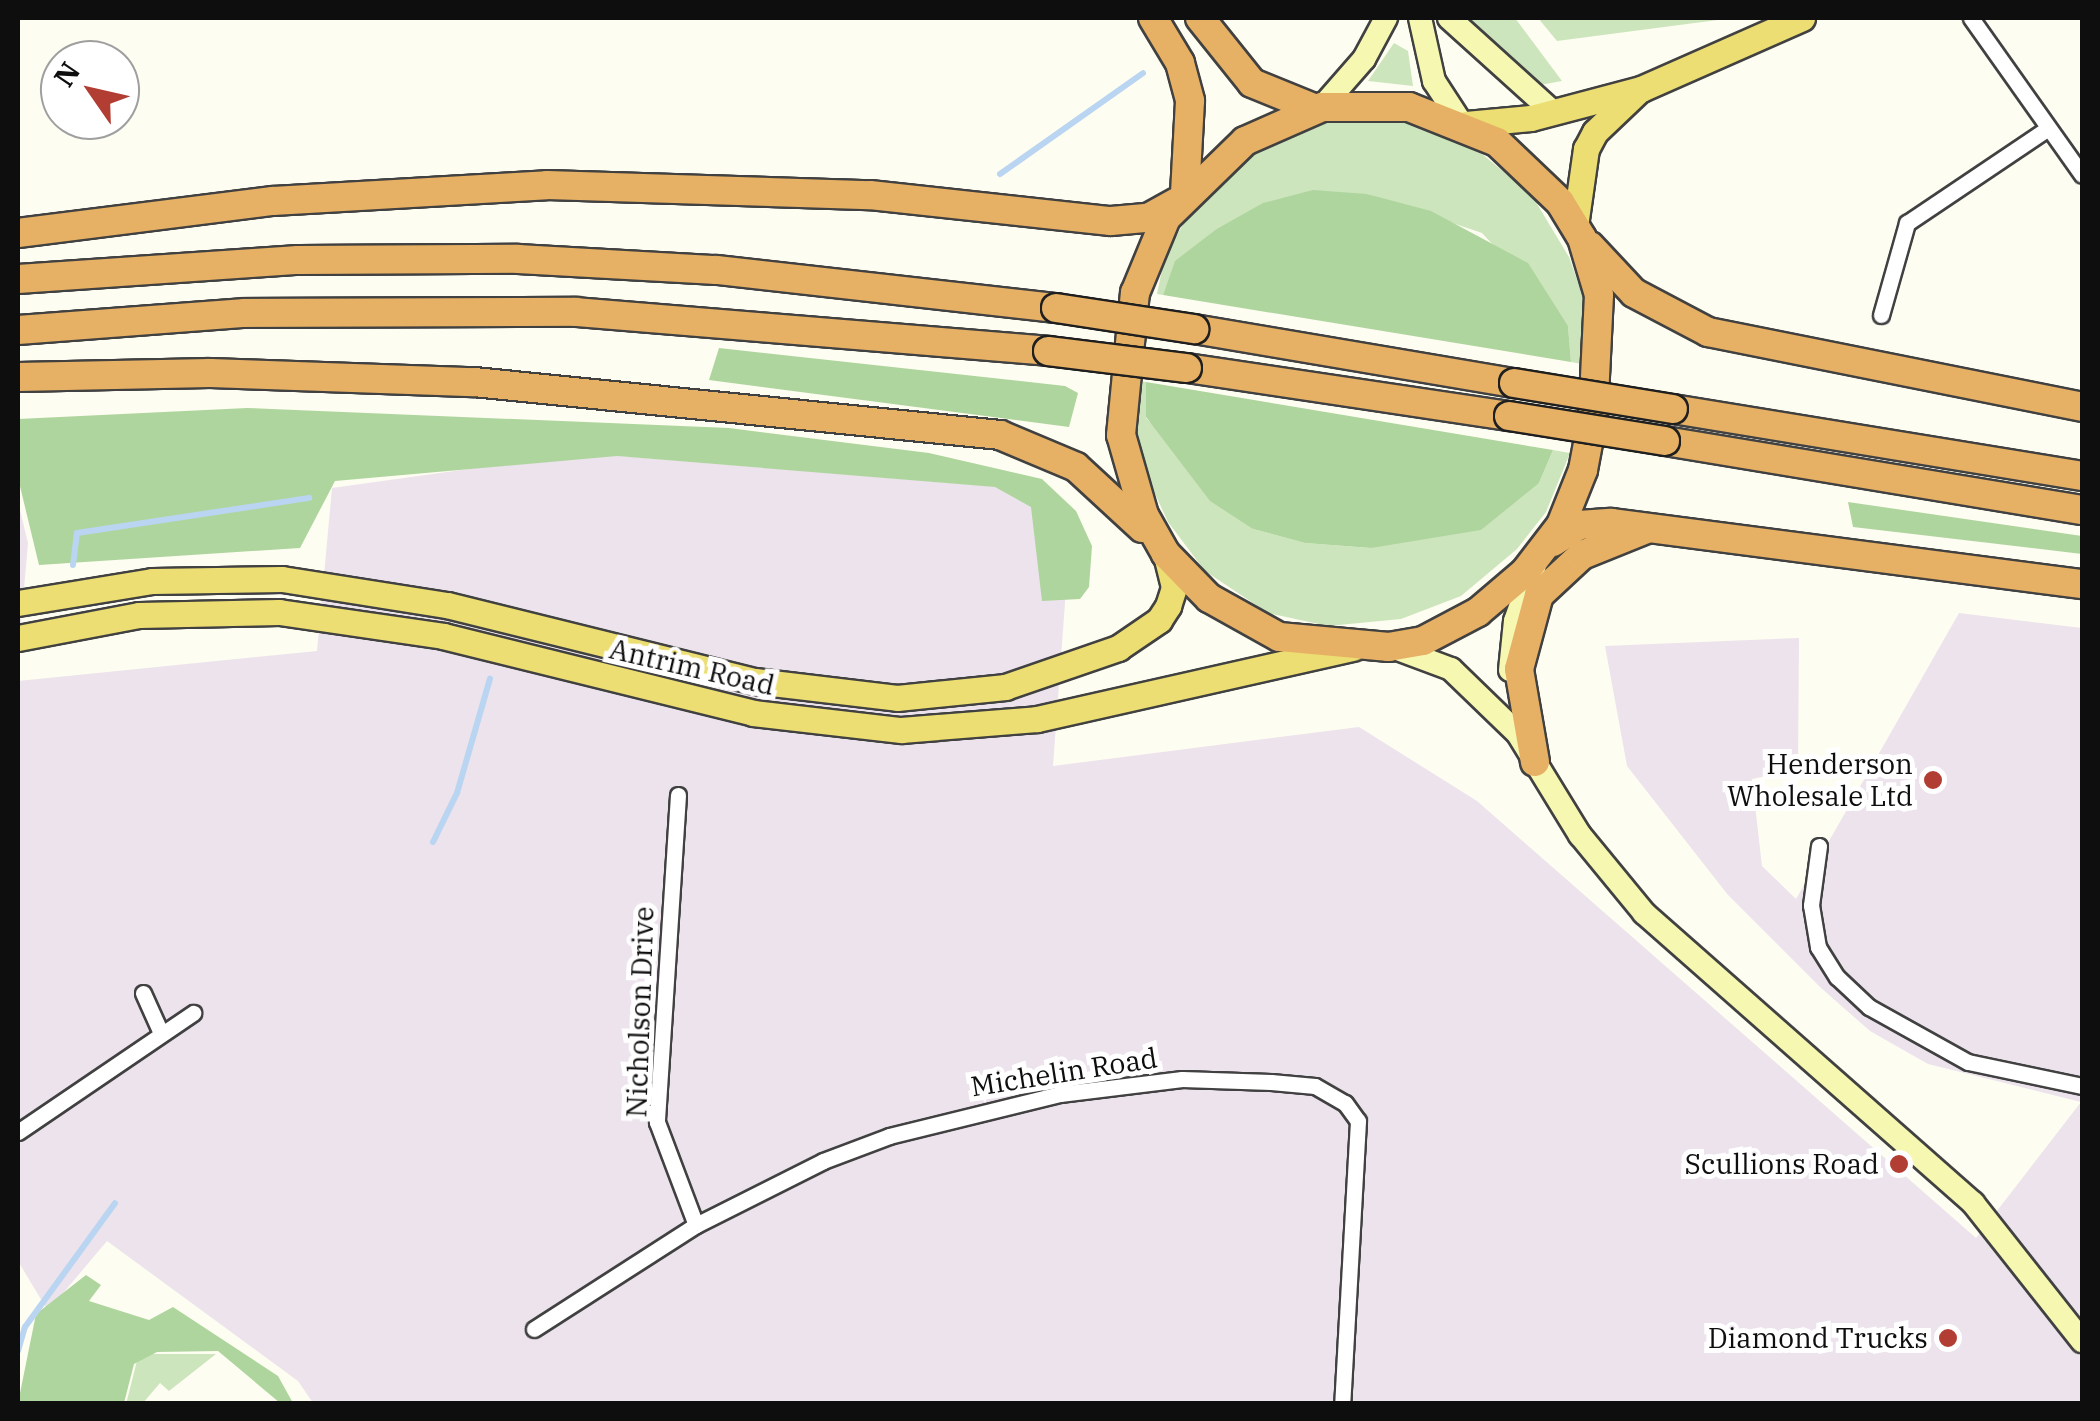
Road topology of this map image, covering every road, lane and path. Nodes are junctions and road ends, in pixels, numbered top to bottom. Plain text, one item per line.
1 (1153, 18) edge
2 (1200, 18) edge
3 (1386, 18) edge
4 (1420, 18) edge
5 (1450, 18) edge
6 (1802, 18) edge
7 (1971, 18) edge
8 (1641, 88) junction
9 (1319, 108) junction
10 (1552, 111) junction
11 (1463, 123) junction
12 (2047, 129) junction
13 (2082, 175) edge
14 (1182, 197) junction
15 (1579, 232) junction
16 (18, 233) edge
17 (18, 279) edge
18 (1881, 315) dead end
19 (18, 330) edge
20 (18, 377) edge
21 (2082, 407) edge
22 (2082, 476) edge
23 (2082, 510) edge
24 (1650, 528) junction
25 (1164, 550) junction
26 (1539, 555) junction
27 (2082, 584) edge
28 (18, 603) edge
29 (18, 638) edge
30 (1389, 647) junction
31 (1353, 648) junction
32 (1518, 734) junction
33 (1535, 762) junction
34 (678, 795) dead end
35 (1819, 846) dead end
36 (142, 992) dead end
37 (193, 1013) dead end
38 (161, 1033) junction
39 (2082, 1086) edge
40 (18, 1132) edge
41 (696, 1225) junction
42 (534, 1329) dead end
43 (2082, 1341) edge
44 (1342, 1404) edge

1 - 14 highway
2 - 9 highway
3 - 9 main road
4 - 11 main road
5 - 10 main road
6 - 8 main road
7 - 12 street
8 - 10 main road
8 - 15 main road
9 - 11 highway
9 - 14 highway
10 - 11 main road
11 - 15 highway
12 - 13 street
12 - 18 street
14 - 16 highway
14 - 25 highway
15 - 21 highway
15 - 26 highway
17 - 22 highway, bridge
19 - 23 highway, bridge
20 - 25 highway
24 - 26 highway
24 - 27 highway
24 - 33 highway
25 - 28 main road, Antrim Road
25 - 31 highway
26 - 30 highway
26 - 32 main road
29 - 31 main road, Antrim Road
30 - 31 highway
30 - 32 main road
32 - 33 main road
33 - 43 main road
34 - 41 street, Nicholson Drive
35 - 39 street
36 - 38 street
37 - 38 street
38 - 40 street
41 - 42 street, Michelin Road
41 - 44 street, Michelin Road

